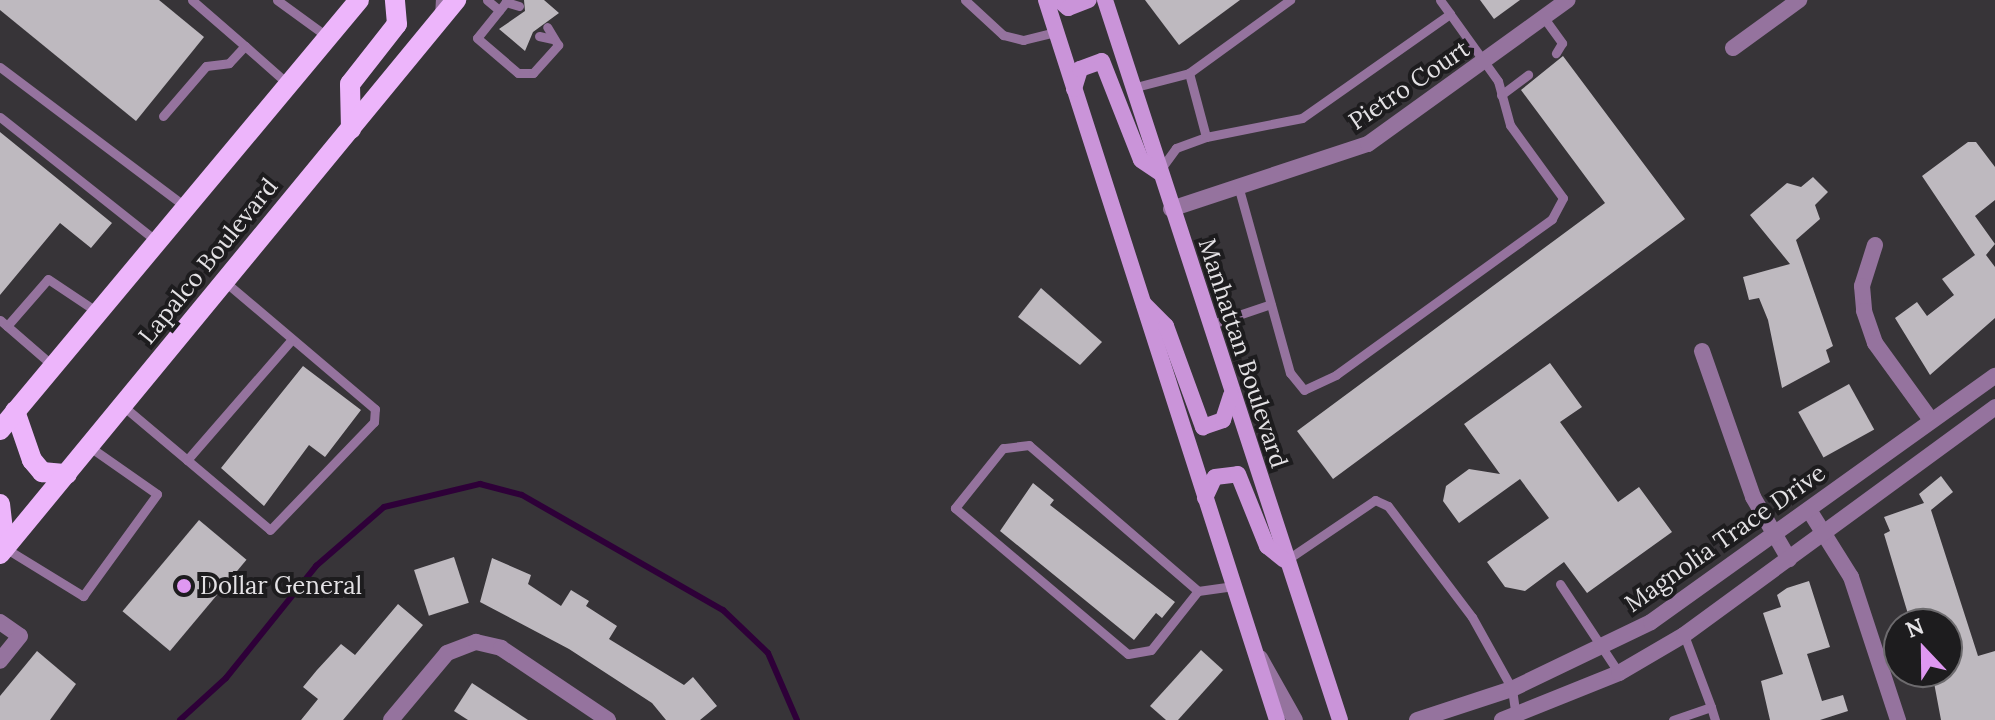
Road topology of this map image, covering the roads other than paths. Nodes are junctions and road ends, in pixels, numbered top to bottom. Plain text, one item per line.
1 (192, 0) edge
2 (359, 0) edge
3 (395, 0) edge
4 (456, 0) edge
5 (487, 0) edge
6 (965, 0) edge
7 (1046, 0) edge
8 (1059, 0) edge
9 (1089, 0) edge
10 (1105, 0) edge
11 (1290, 0) edge
12 (1440, 0) edge
13 (1568, 0) edge
14 (1799, 0) edge
15 (285, 2) edge
16 (439, 10) edge
17 (1450, 14) junction
18 (1544, 18) junction
19 (547, 27) dead end
20 (1056, 32) junction
21 (539, 36) dead end
22 (328, 37) junction
23 (552, 39) junction
24 (245, 46) junction
25 (1733, 48) dead end
26 (1556, 53) dead end
27 (1485, 62) junction
28 (0, 67) edge
29 (1189, 73) junction
30 (1528, 75) dead end
31 (287, 83) junction
32 (1132, 88) junction
33 (1074, 89) junction
34 (1501, 95) junction
35 (163, 116) dead end
36 (0, 117) edge
37 (351, 129) junction
38 (1206, 137) junction
39 (1159, 172) junction
40 (1239, 189) junction
41 (182, 204) junction
42 (1171, 209) junction
43 (154, 239) junction
44 (1875, 245) dead end
45 (225, 282) junction
46 (1141, 300) junction
47 (1271, 304) junction
48 (96, 311) junction
49 (3, 323) edge
50 (1209, 325) junction
51 (292, 339) junction
52 (1702, 351) dead end
53 (52, 365) junction
54 (1995, 376) edge
55 (1231, 394) junction
56 (123, 406) junction
57 (1995, 407) edge
58 (15, 411) junction
59 (1931, 420) junction
60 (0, 430) edge
61 (90, 447) junction
62 (187, 460) junction
63 (67, 474) junction
64 (1205, 498) junction
65 (0, 504) edge
66 (1809, 510) junction
67 (1826, 531) junction
68 (1772, 537) junction
69 (2, 551) edge
70 (1789, 559) junction
71 (1285, 561) junction
72 (1560, 584) dead end
73 (1234, 586) junction
74 (1198, 591) junction
75 (0, 622) edge
76 (1684, 635) junction
77 (1253, 646) junction
78 (1604, 648) junction
79 (0, 661) edge
80 (1619, 673) junction
81 (1512, 689) junction
82 (1711, 707) junction
83 (1509, 718) edge
84 (391, 720) edge
85 (608, 720) edge
86 (1277, 720) edge
87 (1295, 720) edge
88 (1340, 720) edge
89 (1417, 720) edge
90 (1673, 720) edge
91 (1715, 720) edge
92 (1898, 720) edge

1 - 24 lane
2 - 22 main road
3 - 37 main road
4 - 16 main road, Lapalco Boulevard
5 - 23 lane
6 - 20 lane
7 - 20 street
8 - 9 street
10 - 32 street, Manhattan Boulevard
11 - 29 lane
12 - 17 lane
13 - 18 street, Pietro Court
14 - 25 street
15 - 22 lane
16 - 37 main road, Lapalco Boulevard
17 - 27 lane
17 - 38 lane
18 - 26 lane
18 - 27 street, Pietro Court
19 - 23 lane
20 - 33 street
21 - 23 lane
22 - 31 main road
24 - 31 lane
24 - 35 lane
27 - 34 lane
27 - 40 street, Pietro Court
28 - 41 lane
29 - 32 lane
29 - 38 lane
30 - 34 lane
31 - 41 main road
32 - 39 street, Manhattan Boulevard
33 - 39 street
33 - 46 street
34 - 47 lane
36 - 43 lane
37 - 45 main road, Lapalco Boulevard
38 - 39 lane
39 - 42 street, Manhattan Boulevard
40 - 42 street, Pietro Court
40 - 47 lane
41 - 43 main road
42 - 50 street, Manhattan Boulevard
43 - 48 main road
44 - 59 street
45 - 51 lane
45 - 56 main road, Lapalco Boulevard
46 - 55 street
46 - 64 street
47 - 50 lane
48 - 49 lane
48 - 53 main road
49 - 53 lane
50 - 55 street, Manhattan Boulevard
51 - 62 lane
51 - 62 lane
52 - 68 street
53 - 58 main road
54 - 59 street, Magnolia Trace Drive
55 - 71 street, Manhattan Boulevard
56 - 61 main road, Lapalco Boulevard
56 - 62 lane
57 - 67 street
58 - 60 main road
58 - 63 main road
59 - 66 street, Magnolia Trace Drive
61 - 63 main road, Lapalco Boulevard
61 - 69 lane
63 - 69 main road, Lapalco Boulevard
64 - 71 street
64 - 73 street
65 - 69 main road
66 - 67 street
66 - 68 street, Magnolia Trace Drive
67 - 70 street
67 - 92 street
68 - 70 street
68 - 78 street, Magnolia Trace Drive
70 - 76 street
71 - 81 lane
71 - 88 street, Manhattan Boulevard
72 - 78 lane
73 - 74 lane
73 - 77 street
74 - 74 lane
75 - 79 street
76 - 80 street
76 - 82 lane
77 - 86 street
77 - 87 street
78 - 80 lane
78 - 81 street, Magnolia Trace Drive
80 - 83 street
81 - 83 lane
81 - 89 street, Magnolia Trace Drive
82 - 90 lane
82 - 91 lane
84 - 85 street

